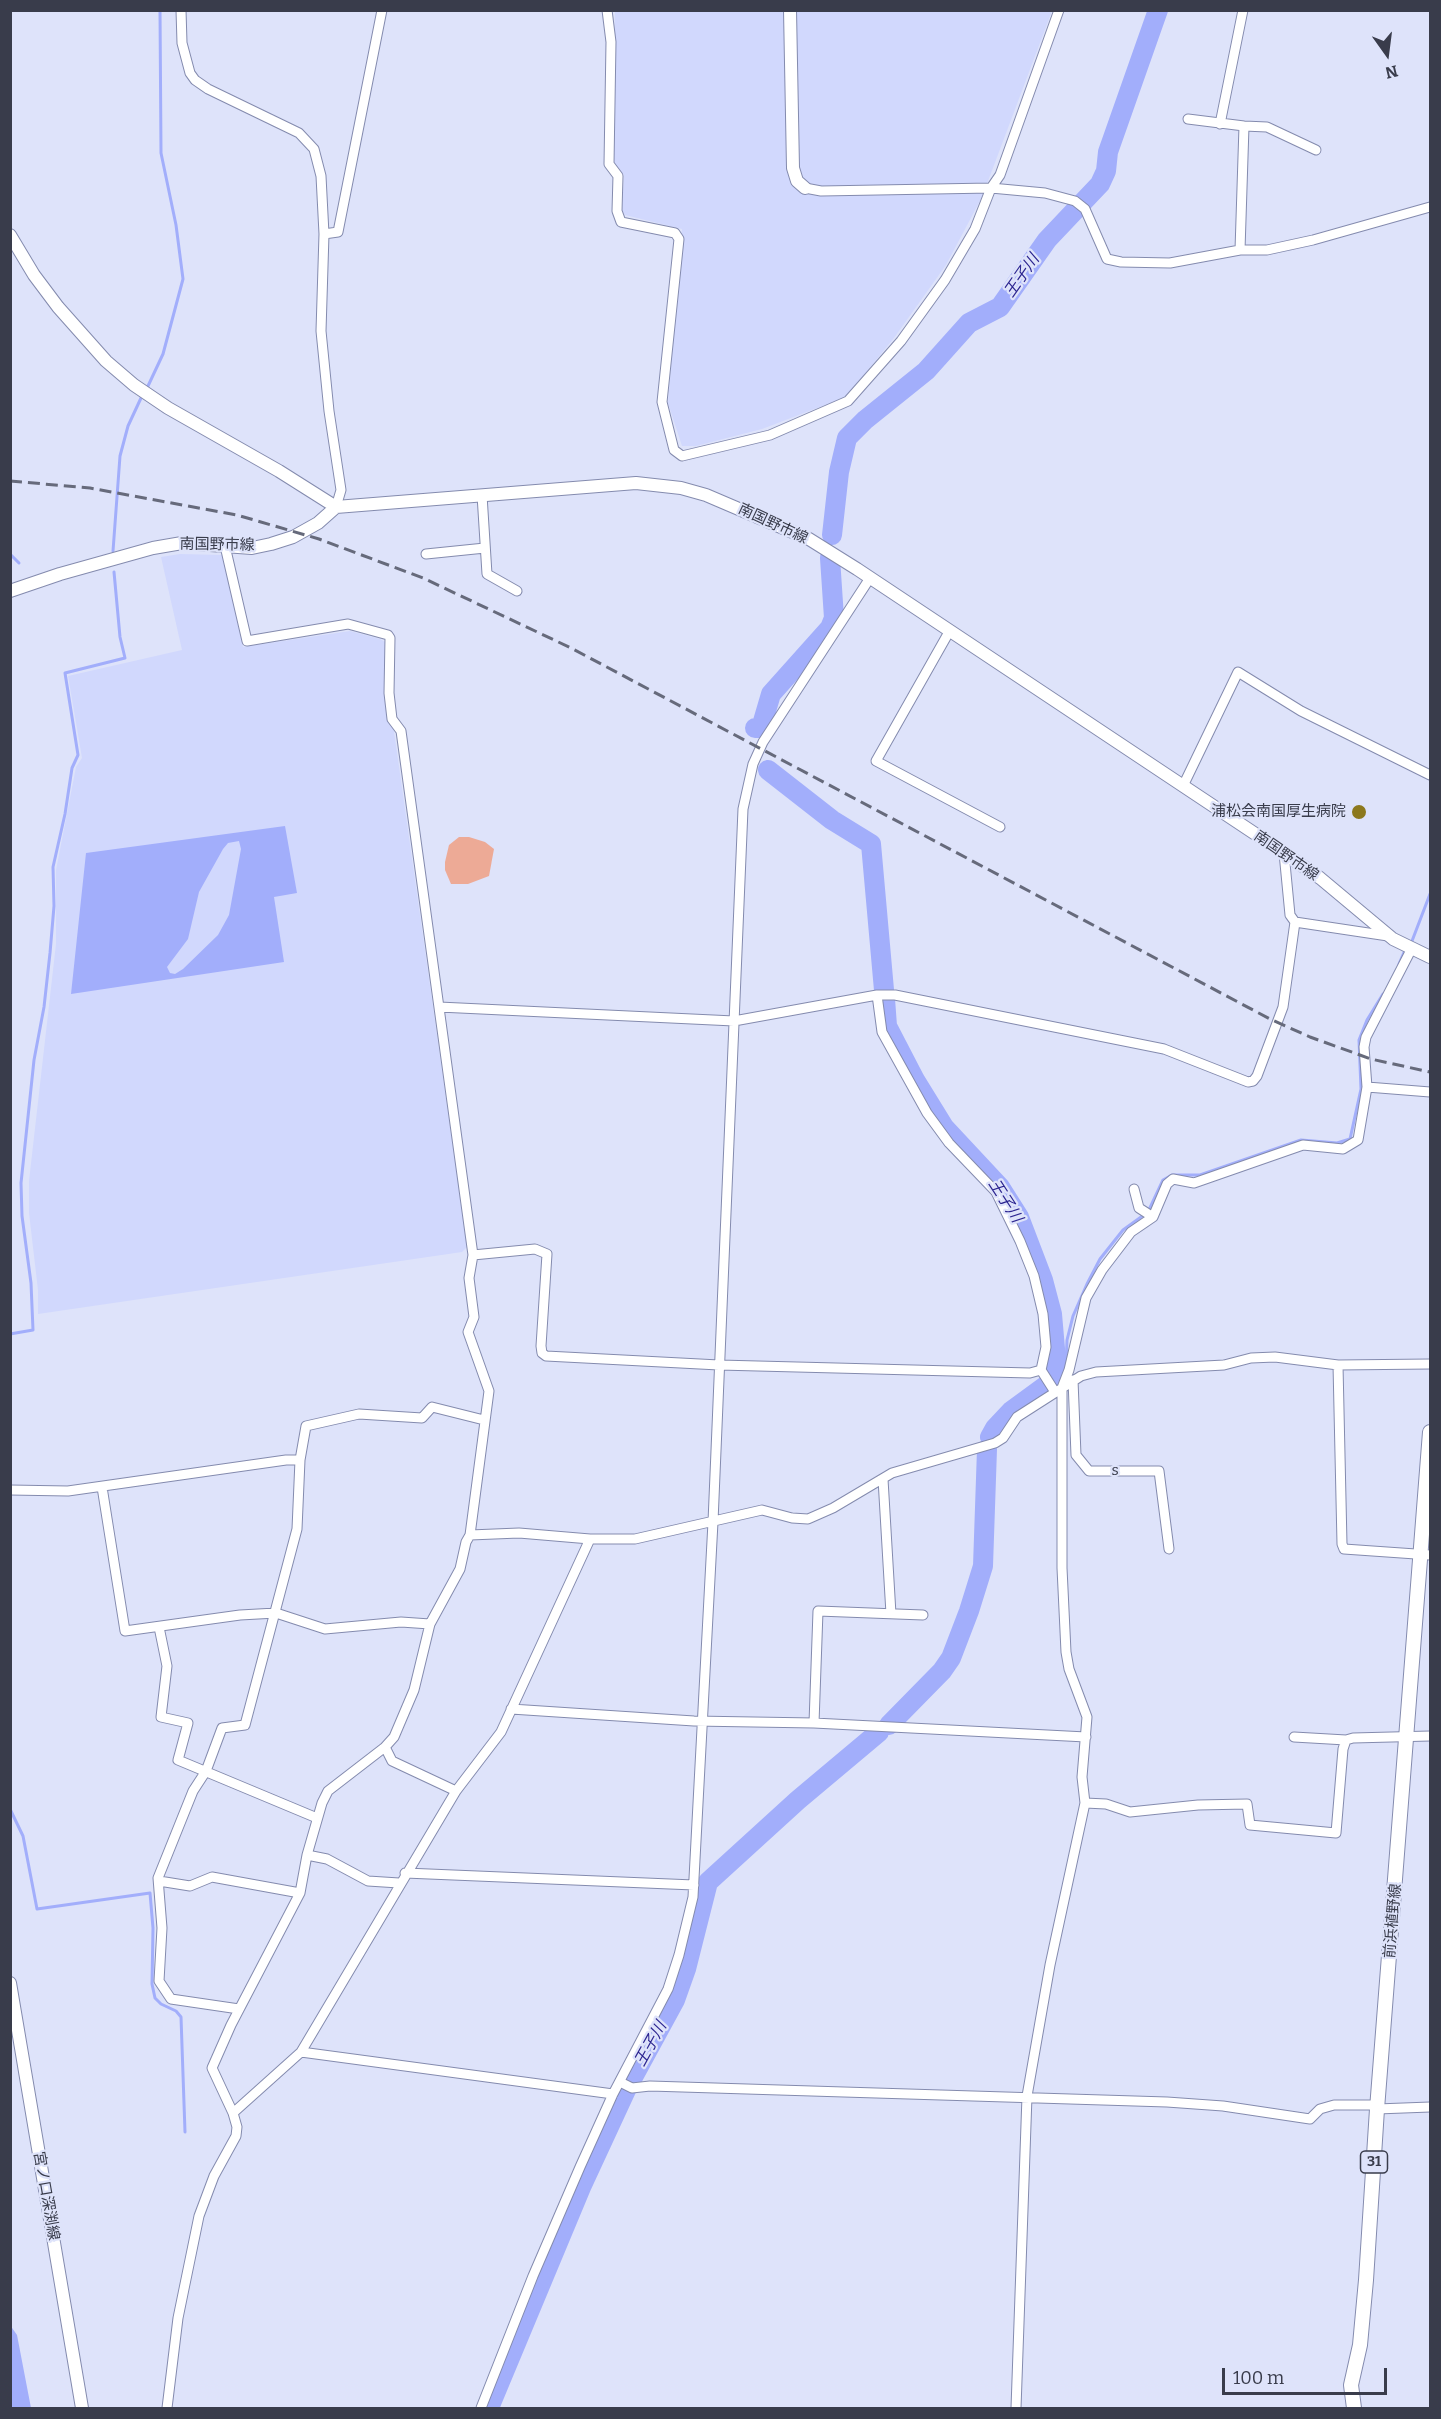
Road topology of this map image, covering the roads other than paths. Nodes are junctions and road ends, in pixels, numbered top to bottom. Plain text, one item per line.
1 (180, 10) edge
2 (382, 10) edge
3 (607, 10) edge
4 (790, 10) edge
5 (1059, 10) edge
6 (1243, 10) edge
7 (1188, 119) dead end
8 (1220, 124) junction
9 (1245, 126) junction
10 (1316, 150) dead end
11 (805, 188) joint
12 (991, 188) junction
13 (1431, 207) edge
14 (324, 234) junction
15 (10, 235) edge
16 (1240, 250) junction
17 (483, 495) junction
18 (336, 507) junction
19 (225, 546) junction
20 (485, 548) junction
21 (426, 554) dead end
22 (870, 578) junction
23 (10, 591) edge
24 (516, 591) dead end
25 (949, 632) junction
26 (1431, 775) edge
27 (1183, 786) junction
28 (1000, 827) dead end
29 (1284, 853) junction
30 (1295, 922) junction
31 (1388, 936) junction
32 (1412, 948) junction
33 (1431, 957) edge
34 (877, 995) junction
35 (439, 1007) junction
36 (734, 1021) junction
37 (1367, 1087) junction
38 (1431, 1092) edge
39 (1134, 1189) dead end
40 (1153, 1217) junction
41 (473, 1255) junction
42 (1431, 1364) edge
43 (719, 1365) junction
44 (1338, 1365) junction
45 (1041, 1370) junction
46 (1073, 1380) junction
47 (1058, 1390) junction
48 (484, 1420) junction
49 (1431, 1432) edge
50 (300, 1460) junction
51 (883, 1479) junction
52 (102, 1487) junction
53 (10, 1490) edge
54 (713, 1522) junction
55 (470, 1535) junction
56 (590, 1539) junction
57 (1169, 1549) dead end
58 (1426, 1555) edge
59 (276, 1613) junction
60 (891, 1614) junction
61 (923, 1615) dead end
62 (430, 1624) junction
63 (159, 1627) junction
64 (511, 1709) junction
65 (702, 1720) junction
66 (814, 1723) junction
67 (1431, 1736) edge
68 (1086, 1737) junction
69 (1294, 1737) dead end
70 (1408, 1737) junction
71 (1346, 1740) junction
72 (385, 1747) junction
73 (206, 1771) junction
74 (456, 1791) junction
75 (1085, 1803) junction
76 (317, 1818) junction
77 (307, 1855) junction
78 (405, 1873) junction
79 (159, 1881) junction
80 (399, 1883) junction
81 (694, 1885) junction
82 (300, 1893) junction
83 (10, 1983) edge
84 (239, 2009) junction
85 (301, 2052) junction
86 (626, 2085) junction
87 (614, 2094) junction
88 (1027, 2096) junction
89 (1431, 2107) edge
90 (1377, 2109) junction
91 (233, 2113) junction
92 (82, 2409) edge
93 (167, 2409) edge
94 (481, 2409) edge
95 (1016, 2409) edge
96 (1354, 2409) edge

1 - 14 street
2 - 14 street
3 - 12 street
4 - 11 main road
5 - 12 street
6 - 8 street
7 - 8 street
8 - 9 street
9 - 10 street
9 - 16 street
11 - 12 street
12 - 16 street
13 - 16 street
14 - 18 street
15 - 18 main road
17 - 18 main road, 南国野市線
17 - 20 street
17 - 22 main road, 南国野市線
18 - 19 main road, 南国野市線
19 - 23 main road, 南国野市線
19 - 35 street
20 - 21 street
20 - 24 street
22 - 25 main road, 南国野市線
22 - 36 street
25 - 27 main road, 南国野市線
25 - 28 street
26 - 27 street
27 - 29 main road, 南国野市線
29 - 30 street
29 - 31 main road, 南国野市線
30 - 31 street
30 - 34 street
31 - 32 main road, 南国野市線
32 - 33 main road, 南国野市線
32 - 37 street
34 - 36 street
34 - 45 street
35 - 36 street
35 - 41 street
36 - 43 street
37 - 38 street
37 - 40 street
39 - 40 street
40 - 47 street
41 - 43 street
41 - 48 street
42 - 44 street
43 - 45 street
43 - 54 street
44 - 46 street
44 - 58 street
45 - 47 street
46 - 47 street
46 - 57 street, s
47 - 51 street
47 - 68 street
48 - 50 street
48 - 55 street
49 - 58 main road, 前浜植野線 / 31
50 - 52 street
50 - 59 street
51 - 54 street
51 - 60 street
52 - 53 street
52 - 63 street
54 - 56 street
54 - 65 street
55 - 56 street
55 - 62 street
56 - 64 street
58 - 70 main road, 前浜植野線 / 31
59 - 62 street
59 - 63 street
59 - 73 street
60 - 61 street
60 - 66 street
62 - 72 street
63 - 73 street
64 - 65 street
64 - 74 street
65 - 66 street
65 - 81 street
66 - 68 street
67 - 70 street
68 - 75 street
69 - 71 street
70 - 71 street
70 - 90 main road, 前浜植野線 / 31
71 - 75 street
72 - 74 street
72 - 76 street
73 - 76 street
73 - 79 street
74 - 78 street
75 - 88 street
76 - 77 street
77 - 80 street
77 - 82 street
78 - 80 street
78 - 81 street
79 - 82 street
79 - 84 street
80 - 85 street
81 - 86 street
82 - 84 street
83 - 92 main road, 宮ノ口深渕線
84 - 91 street
85 - 87 street
85 - 91 street
86 - 87 street
86 - 88 street
87 - 94 street
88 - 90 street
88 - 95 street
89 - 90 street
90 - 96 main road, 前浜植野線 / 31
91 - 93 street

